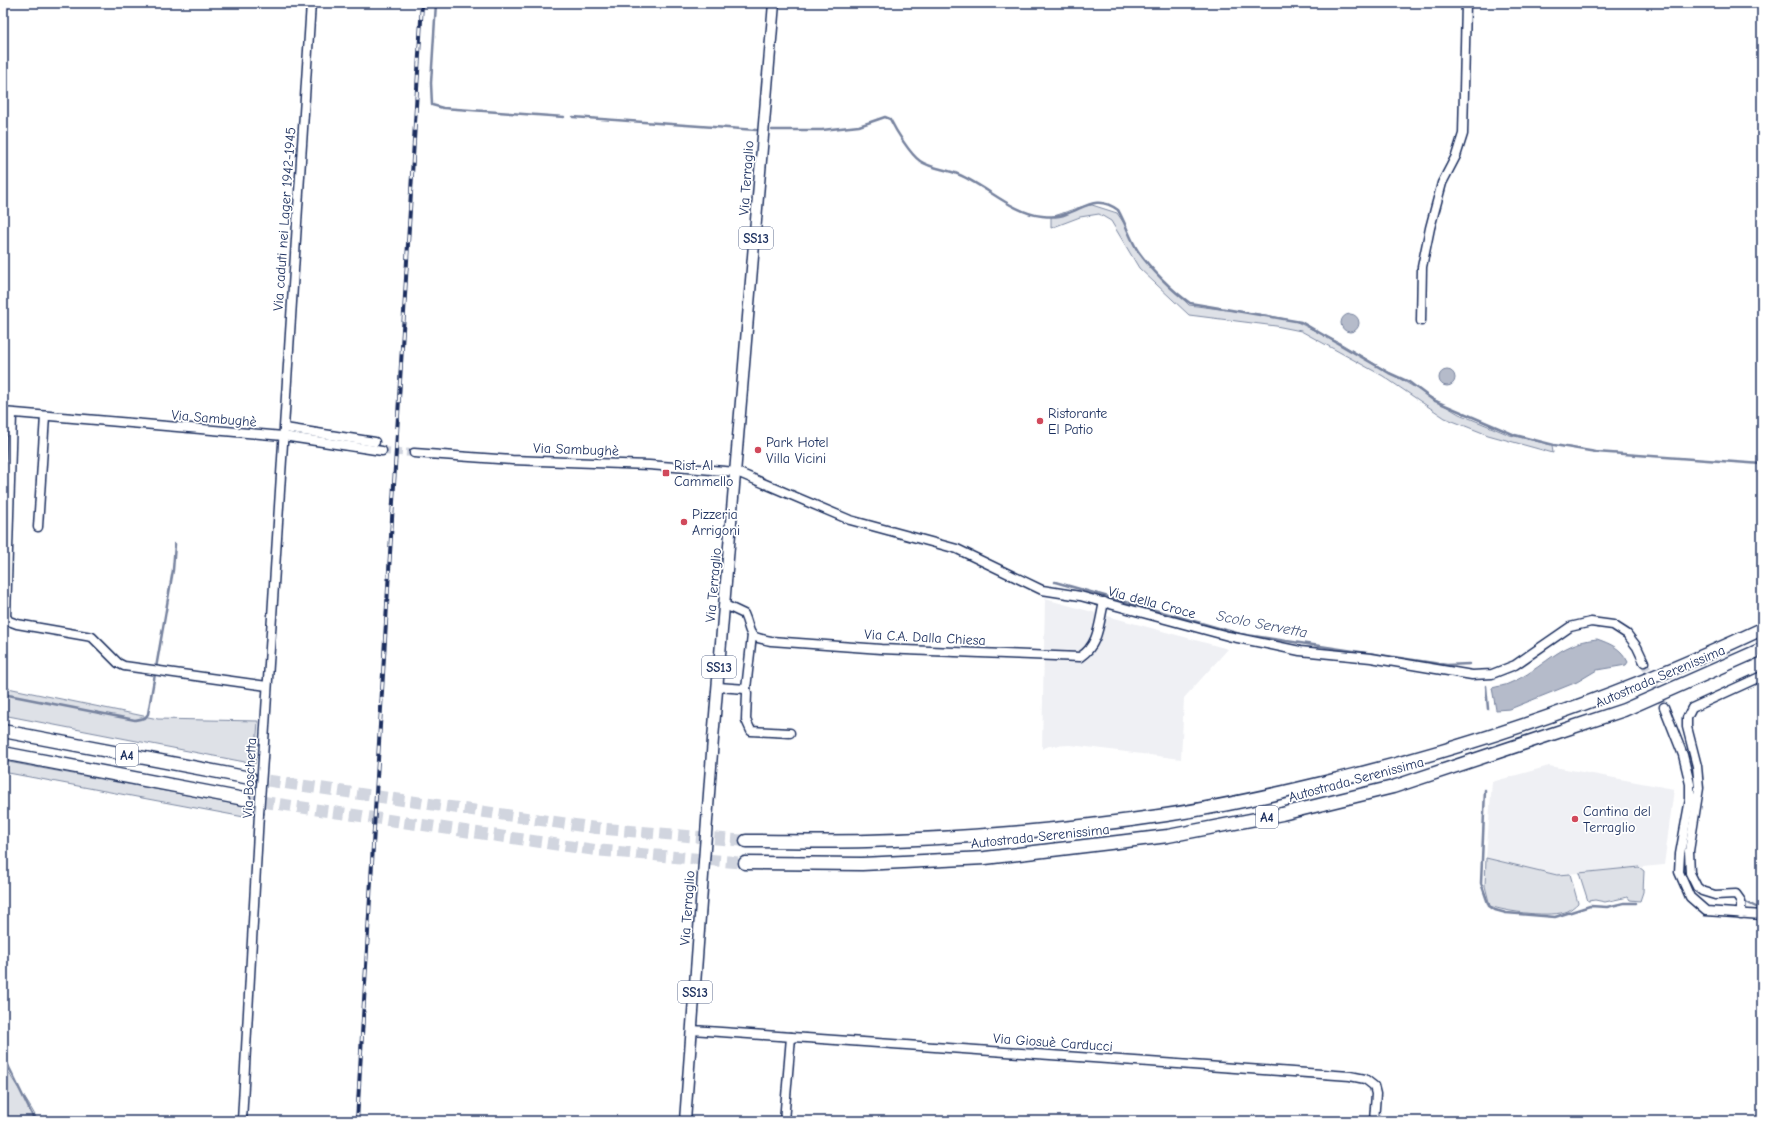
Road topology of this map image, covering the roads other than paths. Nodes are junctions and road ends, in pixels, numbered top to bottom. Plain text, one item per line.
1 (311, 3) edge
2 (774, 3) edge
3 (1466, 3) edge
4 (1421, 321) dead end
5 (3, 412) edge
6 (12, 414) junction
7 (44, 416) junction
8 (285, 428) junction
9 (283, 436) junction
10 (375, 442) dead end
11 (382, 451) tunnel mouth
12 (414, 453) tunnel mouth
13 (737, 472) junction
14 (38, 527) dead end
15 (1104, 602) junction
16 (725, 605) junction
17 (4, 618) edge
18 (1762, 629) edge
19 (752, 635) junction
20 (1762, 649) edge
21 (1644, 662) tunnel mouth
22 (1762, 676) edge
23 (267, 686) junction
24 (718, 687) junction
25 (746, 689) junction
26 (1664, 707) tunnel mouth
27 (3, 731) edge
28 (790, 733) dead end
29 (3, 753) edge
30 (250, 778) tunnel mouth
31 (244, 799) tunnel mouth
32 (746, 841) tunnel mouth
33 (745, 864) tunnel mouth
34 (1741, 914) junction
35 (1762, 915) edge
36 (692, 1030) junction
37 (791, 1036) junction
38 (242, 1121) edge
39 (685, 1121) edge
40 (784, 1121) edge
41 (1374, 1121) edge

1 - 8 street, Via caduti nei Lager 1942-1945
2 - 13 main road, Via Terraglio / SS13
3 - 4 street
5 - 6 street, Via Sambughè
6 - 7 street, Via Sambughè
6 - 17 street
7 - 9 street, Via Sambughè
7 - 14 street
8 - 9 street, Via caduti nei Lager 1942-1945
8 - 10 street
9 - 11 street, Via Sambughè
9 - 23 street, Via Boschetta
12 - 13 street, Via Sambughè
13 - 15 street, Via della Croce
13 - 16 main road, Via Terraglio / SS13
15 - 19 street, Via C.A. Dalla Chiesa
15 - 21 street, Via della Croce
16 - 19 street
16 - 24 main road, Via Terraglio / SS13
17 - 23 street
18 - 32 highway, Autostrada Serenissima / A4
19 - 25 street
20 - 33 highway, Autostrada Serenissima / A4
22 - 34 street
23 - 38 street, Via Boschetta, bridge
24 - 25 street
24 - 36 main road, Via Terraglio / SS13
25 - 28 street
26 - 34 street
27 - 30 highway, A4
29 - 31 highway, A4
34 - 35 street
36 - 37 street, Via Giosuè Carducci
36 - 39 main road, Via Terraglio / SS13
37 - 40 street
37 - 41 street, Via Giosuè Carducci

